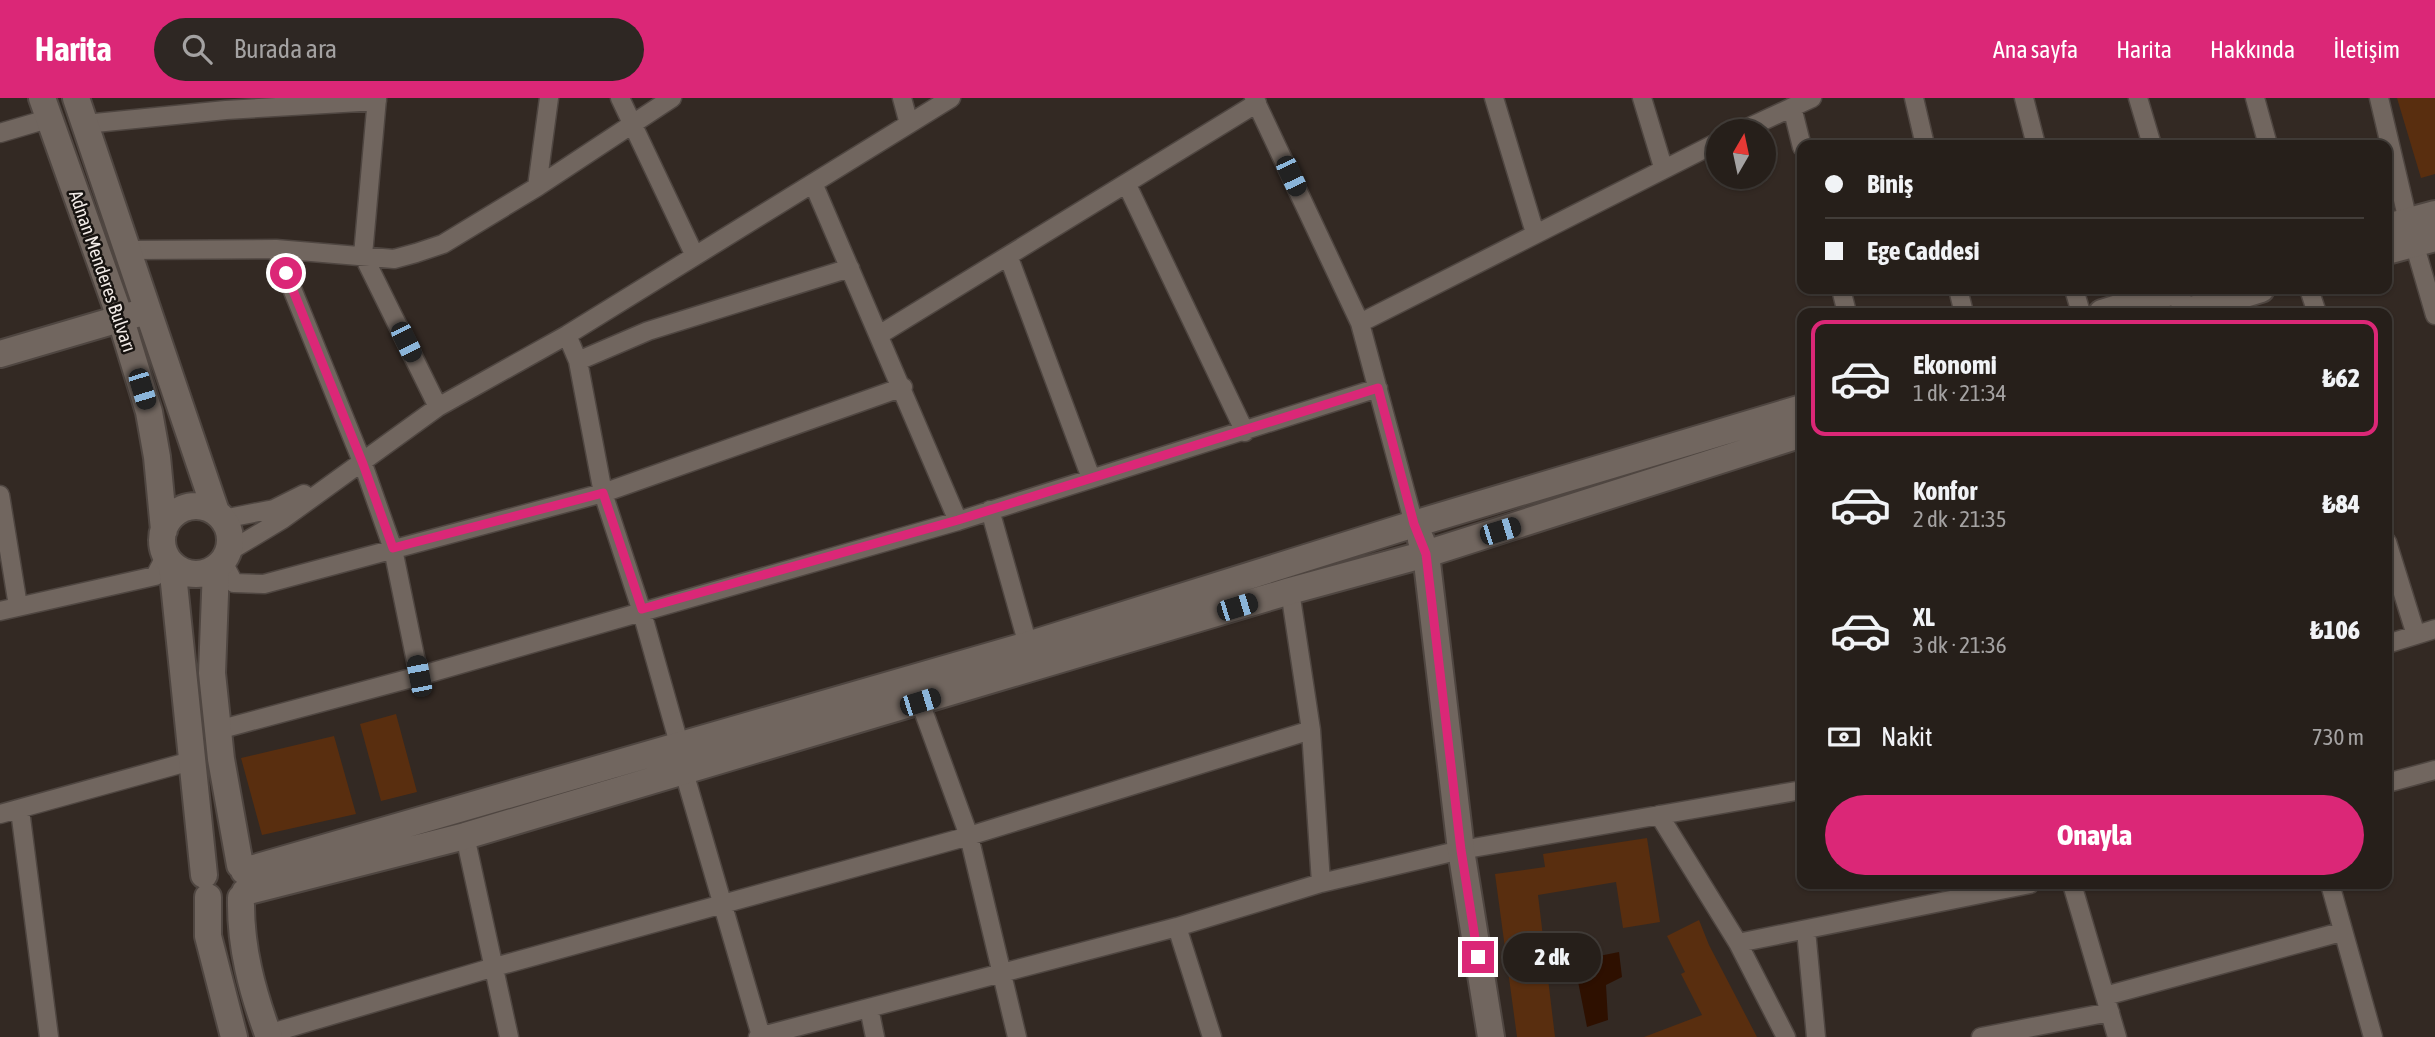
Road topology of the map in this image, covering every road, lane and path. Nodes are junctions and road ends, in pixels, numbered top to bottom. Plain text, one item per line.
1 (76, 98) edge
2 (549, 98) edge
3 (620, 98) edge
4 (672, 98) edge
5 (902, 98) edge
6 (951, 98) edge
7 (1494, 98) edge
8 (1642, 98) edge
9 (1812, 98) edge
10 (1914, 98) edge
11 (2024, 98) edge
12 (2138, 98) edge
13 (2255, 98) edge
14 (2379, 98) edge
15 (377, 100) edge
16 (1256, 100) edge
17 (227, 104) edge
18 (1792, 107) junction
19 (47, 108) edge
20 (1766, 119) edge
21 (631, 123) junction
22 (85, 124) junction
23 (909, 124) junction
24 (0, 133) edge
25 (1800, 140) edge
26 (1924, 140) edge
27 (2035, 140) edge
28 (2151, 140) edge
29 (2267, 140) edge
30 (2389, 140) edge
31 (1706, 147) edge
32 (2392, 152) edge
33 (1663, 167) junction
34 (813, 183) junction
35 (1127, 185) junction
36 (537, 187) junction
37 (2435, 214) edge
38 (2411, 232) edge
39 (1535, 233) junction
40 (2392, 247) edge
41 (276, 249) junction
42 (129, 250) junction
43 (363, 254) junction
44 (695, 256) junction
45 (1009, 258) junction
46 (850, 268) junction
47 (2164, 294) edge
48 (2246, 294) edge
49 (2118, 308) edge
50 (2205, 308) edge
51 (150, 309) junction
52 (2435, 315) edge
53 (121, 320) junction
54 (1360, 323) junction
55 (566, 335) junction
56 (879, 335) junction
57 (0, 354) edge
58 (578, 361) junction
59 (903, 387) junction
60 (1378, 388) junction
61 (438, 407) junction
62 (1797, 409) edge
63 (1245, 432) junction
64 (1797, 436) edge
65 (363, 464) junction
66 (1091, 478) junction
67 (603, 493) junction
68 (0, 495) edge
69 (990, 510) junction
70 (220, 516) junction
71 (958, 520) junction
72 (1414, 524) junction
73 (393, 548) junction
74 (167, 550) junction
75 (1426, 554) junction
76 (2392, 558) edge
77 (222, 560) junction
78 (1290, 591) junction
79 (18, 606) junction
80 (642, 609) junction
81 (0, 611) edge
82 (2435, 629) edge
83 (2416, 635) junction
84 (2392, 642) edge
85 (1028, 645) junction
86 (419, 676) junction
87 (920, 702) junction
88 (218, 730) junction
89 (1311, 730) junction
90 (682, 759) junction
91 (191, 761) junction
92 (2435, 770) edge
93 (2392, 782) edge
94 (1797, 791) edge
95 (20, 810) junction
96 (0, 814) edge
97 (1659, 815) junction
98 (465, 836) junction
99 (969, 836) junction
100 (1461, 850) junction
101 (243, 881) junction
102 (1321, 883) junction
103 (206, 886) junction
104 (2007, 889) edge
105 (2073, 889) edge
106 (2331, 889) edge
107 (724, 904) junction
108 (1177, 928) junction
109 (1806, 930) junction
110 (2341, 932) junction
111 (1738, 943) junction
112 (491, 968) junction
113 (1001, 973) junction
114 (2107, 1004) junction
115 (869, 1008) junction
116 (268, 1036) edge
117 (49, 1037) edge
118 (234, 1037) edge
119 (509, 1037) edge
120 (759, 1037) edge
121 (875, 1037) edge
122 (1017, 1037) edge
123 (1212, 1037) edge
124 (1491, 1037) edge
125 (1786, 1037) edge
126 (1816, 1037) edge
127 (1981, 1037) edge
128 (2117, 1037) edge
129 (2373, 1037) edge

1 - 22 main road, Adnan Menderes Bulvarı
2 - 36 street
3 - 21 street
4 - 21 street
5 - 23 street
6 - 23 street
7 - 39 street
8 - 33 street
9 - 18 street
10 - 26 street
11 - 27 street
12 - 28 street
13 - 29 street
14 - 30 street
15 - 17 street
15 - 43 street
16 - 35 street
16 - 54 street
17 - 22 street
18 - 20 street
18 - 25 street
19 - 24 street
19 - 53 main road, Adnan Menderes Bulvarı
21 - 36 street
21 - 44 street
22 - 42 main road, Adnan Menderes Bulvarı
23 - 34 street
31 - 33 street
32 - 38 street
33 - 39 street
34 - 44 street
34 - 46 street
35 - 45 street
35 - 63 street
36 - 43 street
37 - 38 main road
38 - 40 main road
38 - 52 street
39 - 54 street
41 - 42 street
41 - 43 street
41 - 65 street
42 - 51 main road, Adnan Menderes Bulvarı
43 - 61 street
44 - 55 street
45 - 56 street
45 - 66 street
46 - 56 street
46 - 58 street
47 - 49 main road
48 - 50 main road
51 - 53 main road
51 - 70 main road, Adnan Menderes Bulvarı
53 - 57 main road
53 - 74 main road, Adnan Menderes Bulvarı
54 - 60 street
55 - 58 street
55 - 61 street
56 - 59 street
58 - 67 street
59 - 67 street
59 - 71 street
60 - 63 street
60 - 72 street
61 - 65 street
62 - 72 main road
63 - 66 street
64 - 75 main road
65 - 70 street
65 - 73 street
65 - 77 street
66 - 69 street
67 - 73 street
67 - 80 street
68 - 79 street
69 - 71 street
69 - 85 street
70 - 74 main road
70 - 77 main road
71 - 80 street
72 - 75 main road
72 - 85 main road
73 - 77 street
73 - 86 street
74 - 77 main road
74 - 79 street
74 - 91 main road, Adnan Menderes Bulvarı
75 - 78 main road
75 - 100 main road
76 - 83 street
77 - 88 main road
78 - 87 main road
78 - 89 street
79 - 81 street
80 - 86 street
80 - 90 street
82 - 83 street
83 - 84 street
85 - 90 main road
86 - 88 street
87 - 90 main road
87 - 99 street
88 - 101 main road
89 - 99 street
89 - 102 street
90 - 98 main road
90 - 101 main road
90 - 107 street
91 - 95 street
91 - 103 main road, Adnan Menderes Bulvarı
92 - 93 street
94 - 97 street
95 - 96 street
95 - 117 street
97 - 100 street
97 - 111 street
98 - 101 main road
98 - 112 street
99 - 107 street
99 - 113 street
100 - 102 street
100 - 124 main road
101 - 103 main road
101 - 103 main road
101 - 116 main road
102 - 108 street
103 - 118 main road, Adnan Menderes Bulvarı
104 - 109 street
105 - 114 street
106 - 110 street
107 - 112 street
107 - 120 street
108 - 113 street
108 - 123 street
109 - 111 street
109 - 126 street
110 - 114 street
110 - 129 street
111 - 125 street
112 - 116 street
112 - 119 street
113 - 115 street
113 - 122 street
114 - 127 street
114 - 128 street
115 - 120 street
115 - 121 street

